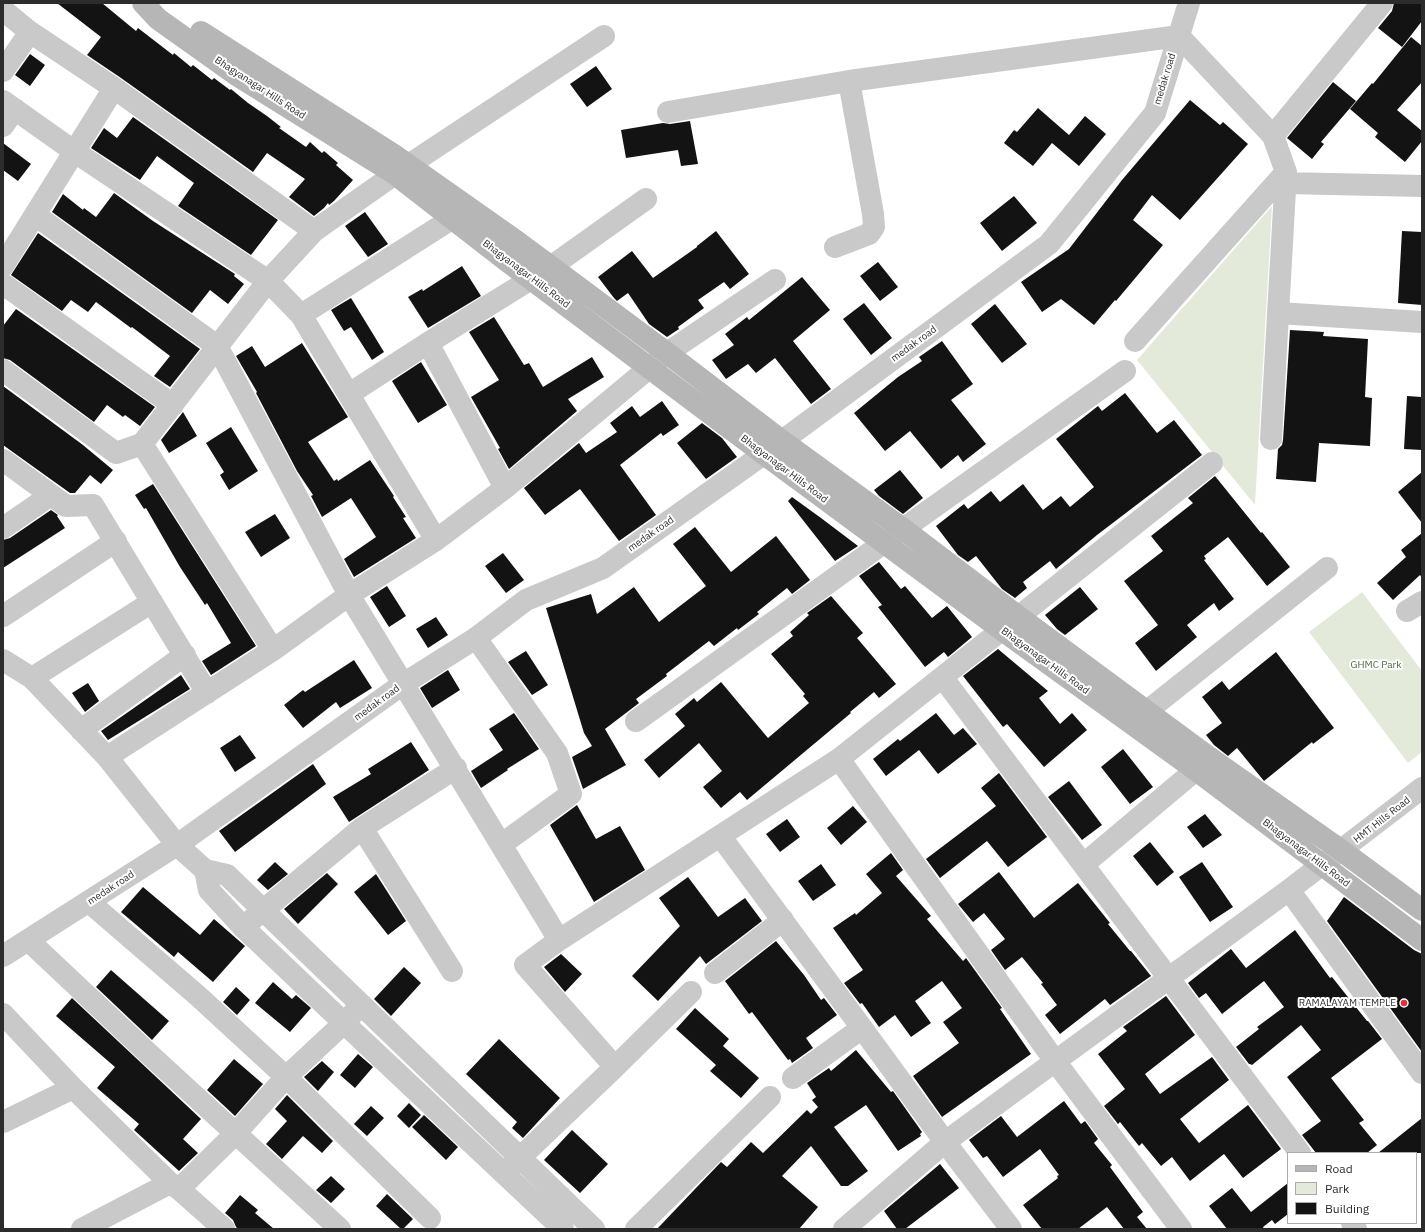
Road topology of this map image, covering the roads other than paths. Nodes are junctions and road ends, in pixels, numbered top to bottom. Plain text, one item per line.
1 (143, 3) edge
2 (151, 3) edge
3 (1189, 3) edge
4 (1382, 3) edge
5 (3, 10) edge
6 (30, 32) junction
7 (604, 36) dead end
8 (1179, 36) junction
9 (3, 70) edge
10 (849, 81) junction
11 (114, 88) junction
12 (9, 105) edge
13 (668, 112) dead end
14 (3, 126) edge
15 (1273, 136) junction
16 (75, 152) junction
17 (402, 170) junction
18 (1285, 177) junction
19 (1421, 185) edge
20 (646, 199) dead end
21 (35, 215) junction
22 (453, 218) junction
23 (314, 231) junction
24 (835, 247) dead end
25 (3, 266) edge
26 (552, 266) junction
27 (532, 279) junction
28 (774, 280) dead end
29 (268, 281) junction
30 (3, 284) edge
31 (1278, 313) junction
32 (301, 315) junction
33 (1422, 322) edge
34 (1135, 341) dead end
35 (428, 343) junction
36 (217, 346) junction
37 (668, 353) junction
38 (650, 368) junction
39 (3, 370) edge
40 (1125, 371) dead end
41 (349, 394) junction
42 (173, 405) junction
43 (1271, 439) dead end
44 (782, 441) junction
45 (142, 444) junction
46 (764, 454) junction
47 (3, 460) edge
48 (1212, 463) dead end
49 (505, 488) junction
50 (52, 495) junction
51 (3, 528) edge
52 (903, 529) junction
53 (436, 540) junction
54 (116, 541) junction
55 (884, 543) junction
56 (1327, 568) dead end
57 (349, 595) junction
58 (152, 602) junction
59 (3, 616) edge
60 (1011, 624) junction
61 (476, 638) junction
62 (273, 650) junction
63 (185, 655) junction
64 (3, 660) edge
65 (32, 678) junction
66 (943, 678) junction
67 (403, 684) junction
68 (207, 693) junction
69 (1139, 717) junction
70 (636, 722) dead end
71 (81, 730) junction
72 (107, 757) junction
73 (839, 759) junction
74 (1203, 764) junction
75 (456, 768) junction
76 (1422, 788) edge
77 (362, 828) junction
78 (721, 836) junction
79 (502, 844) junction
80 (178, 845) junction
81 (1342, 851) junction
82 (1084, 864) junction
83 (1322, 865) junction
84 (205, 870) junction
85 (1289, 890) junction
86 (89, 902) junction
87 (263, 910) junction
88 (1422, 910) edge
89 (783, 920) junction
90 (243, 927) junction
91 (559, 940) junction
92 (1422, 940) edge
93 (29, 941) junction
94 (3, 956) edge
95 (452, 971) dead end
96 (715, 973) dead end
97 (1169, 977) junction
98 (691, 992) dead end
99 (361, 1005) junction
100 (3, 1014) edge
101 (344, 1024) junction
102 (862, 1028) junction
103 (1055, 1060) junction
104 (615, 1067) junction
105 (1422, 1073) edge
106 (286, 1077) junction
107 (793, 1078) dead end
108 (73, 1088) junction
109 (770, 1097) dead end
110 (3, 1122) edge
111 (235, 1134) junction
112 (945, 1142) junction
113 (1299, 1152) edge
114 (521, 1158) junction
115 (504, 1174) junction
116 (174, 1186) junction
117 (430, 1218) dead end
118 (1007, 1228) edge
119 (82, 1229) edge
120 (224, 1229) edge
121 (340, 1229) edge
122 (563, 1229) edge
123 (594, 1229) edge
124 (636, 1229) edge
125 (844, 1229) edge
126 (1181, 1229) edge

1 - 17 main road, Bhagyanagar Hills Road
2 - 17 main road, Bhagyanagar Hills Road
3 - 8 street, medak road
4 - 15 street
5 - 6 street
6 - 9 street
6 - 11 street
7 - 17 street
8 - 10 street
8 - 15 street
8 - 44 street, medak road
10 - 13 street
10 - 24 street
11 - 16 street
11 - 23 street
12 - 14 street
12 - 16 street
15 - 18 street
16 - 21 street
16 - 29 street
17 - 22 main road, Bhagyanagar Hills Road
17 - 23 street
17 - 26 main road, Bhagyanagar Hills Road
18 - 19 street
18 - 31 street
18 - 34 street
20 - 26 street
21 - 25 street
21 - 36 street
22 - 27 main road, Bhagyanagar Hills Road
22 - 32 street
23 - 29 street
26 - 27 street
26 - 37 main road, Bhagyanagar Hills Road
27 - 35 street
27 - 38 main road, Bhagyanagar Hills Road
28 - 37 street
29 - 32 street
29 - 36 street
30 - 42 street
31 - 33 street
31 - 43 street
32 - 41 street
35 - 41 street
35 - 49 street
36 - 42 street
36 - 57 street
37 - 38 street
37 - 44 main road, Bhagyanagar Hills Road
38 - 46 main road, Bhagyanagar Hills Road
38 - 49 street
39 - 45 street
40 - 52 street
41 - 53 street
42 - 45 street
44 - 46 street, medak road
44 - 52 main road, Bhagyanagar Hills Road
45 - 62 street
46 - 55 main road, Bhagyanagar Hills Road
46 - 61 street, medak road
47 - 50 street
48 - 60 street
49 - 53 street
50 - 51 street
50 - 54 street
52 - 55 street
52 - 60 main road, Bhagyanagar Hills Road
53 - 57 street
54 - 58 street
54 - 59 street
55 - 60 main road, Bhagyanagar Hills Road
55 - 70 street
56 - 69 street
57 - 62 street
57 - 67 street
58 - 63 street
58 - 65 street
60 - 66 street
60 - 69 main road, Bhagyanagar Hills Road
61 - 67 street, medak road
61 - 79 street
62 - 68 street
63 - 68 street
63 - 71 street
64 - 65 street
65 - 71 street
66 - 73 street
66 - 82 street
67 - 75 street
67 - 80 street, medak road
68 - 72 street
69 - 74 main road, Bhagyanagar Hills Road
71 - 72 street
72 - 80 street
73 - 78 street
73 - 103 street
74 - 81 main road, Bhagyanagar Hills Road
74 - 82 street
74 - 83 main road, Bhagyanagar Hills Road
75 - 77 street
75 - 79 street
76 - 81 street, HMT Hills Road
77 - 87 street
77 - 95 street
78 - 89 street
78 - 91 street
79 - 91 street
80 - 84 street
80 - 86 street, medak road
81 - 83 street, HMT Hills Road
81 - 88 main road, Bhagyanagar Hills Road
82 - 97 street
83 - 85 street, HMT Hills Road
83 - 92 main road, Bhagyanagar Hills Road
84 - 87 street
84 - 90 street
85 - 97 street, HMT Hills Road
85 - 105 street
86 - 93 street, medak road
86 - 106 street
87 - 90 street
87 - 99 street
89 - 96 street
89 - 102 street
90 - 101 street
91 - 104 street
93 - 94 street, medak road
93 - 111 street
97 - 103 street, HMT Hills Road
97 - 113 street
98 - 104 street
99 - 101 street
99 - 114 street
100 - 108 street
101 - 106 street
101 - 115 street
102 - 107 street
102 - 112 street
103 - 112 street, HMT Hills Road
103 - 126 street
104 - 114 street
106 - 111 street
106 - 117 street
108 - 110 street
108 - 116 street
109 - 124 street
111 - 116 street
111 - 121 street
112 - 118 street
112 - 125 street, HMT Hills Road
114 - 115 street
114 - 123 street
115 - 122 street
116 - 119 street
116 - 120 street

